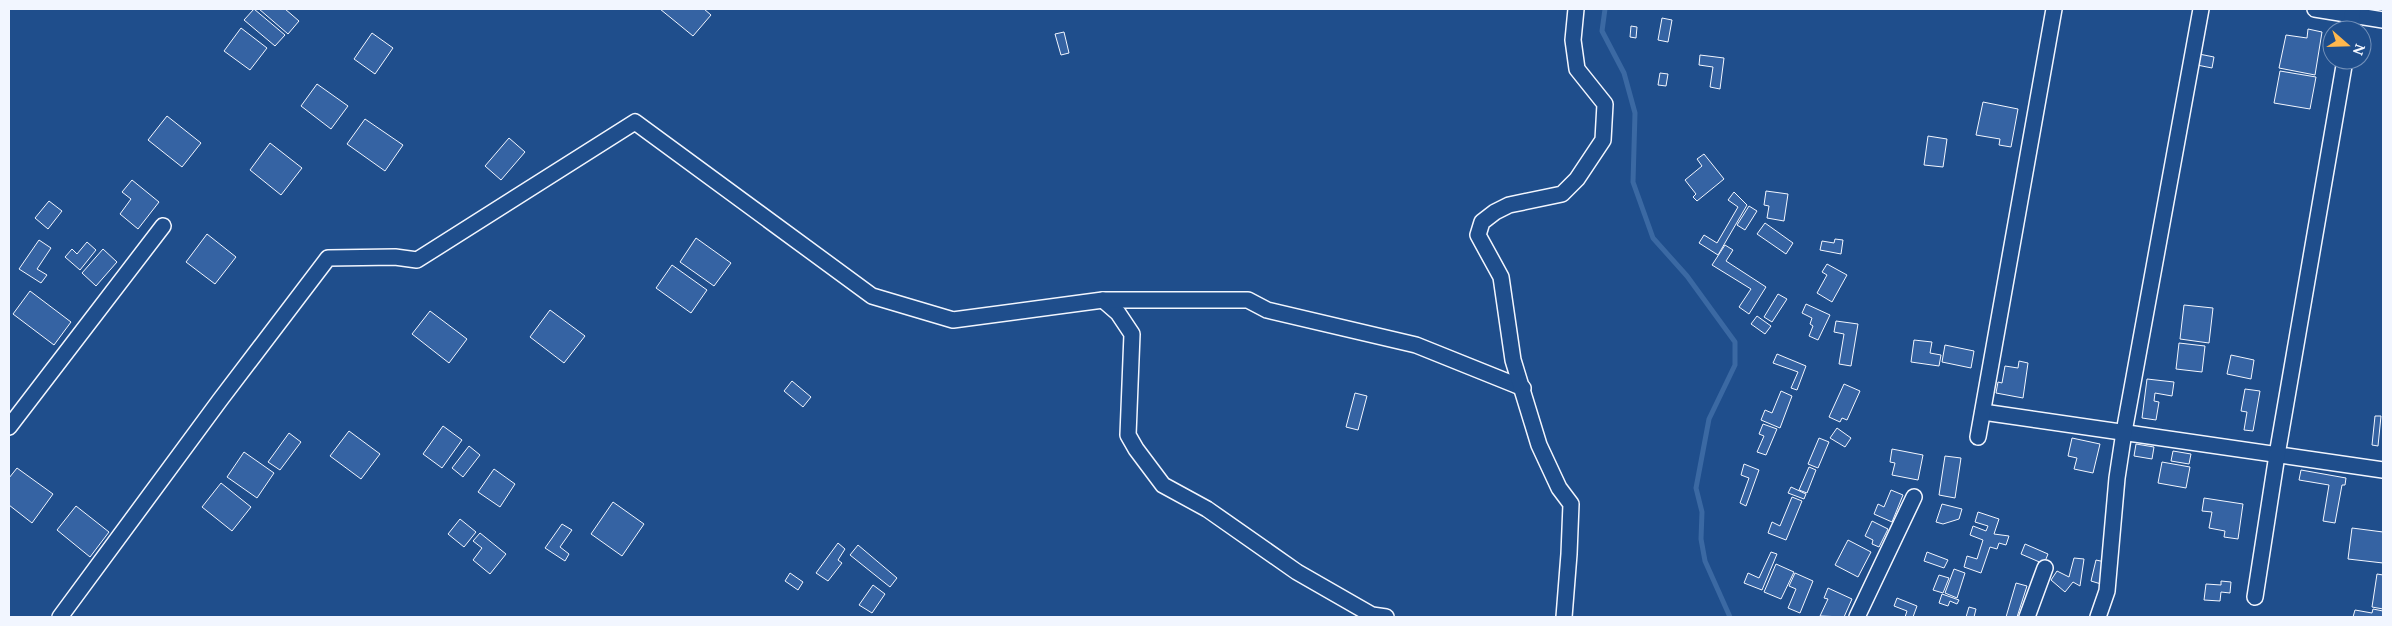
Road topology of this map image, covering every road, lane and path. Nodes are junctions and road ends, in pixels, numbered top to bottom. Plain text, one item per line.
1 (1576, 9) edge
2 (2054, 9) edge
3 (2201, 9) edge
4 (2315, 9) edge
5 (2353, 12) edge
6 (2383, 20) edge
7 (2343, 70) edge
8 (163, 226) dead end
9 (1103, 300) junction
10 (1523, 388) junction
11 (1984, 412) junction
12 (9, 427) edge
13 (2124, 432) junction
14 (1978, 437) dead end
15 (2277, 455) junction
16 (2383, 470) edge
17 (1914, 497) dead end
18 (2044, 568) dead end
19 (2255, 597) dead end
20 (60, 617) edge
21 (1386, 617) edge
22 (1564, 617) edge
23 (1858, 617) edge
24 (2028, 617) edge
25 (2098, 617) edge

1 - 10 street
2 - 11 street
3 - 13 street
4 - 5 street
5 - 6 street
7 - 15 street
8 - 12 street
9 - 10 street
9 - 20 street
9 - 21 street
10 - 22 street
11 - 13 street
11 - 14 street
13 - 15 street
13 - 25 street
15 - 16 street
15 - 19 street
17 - 23 street
18 - 24 street

